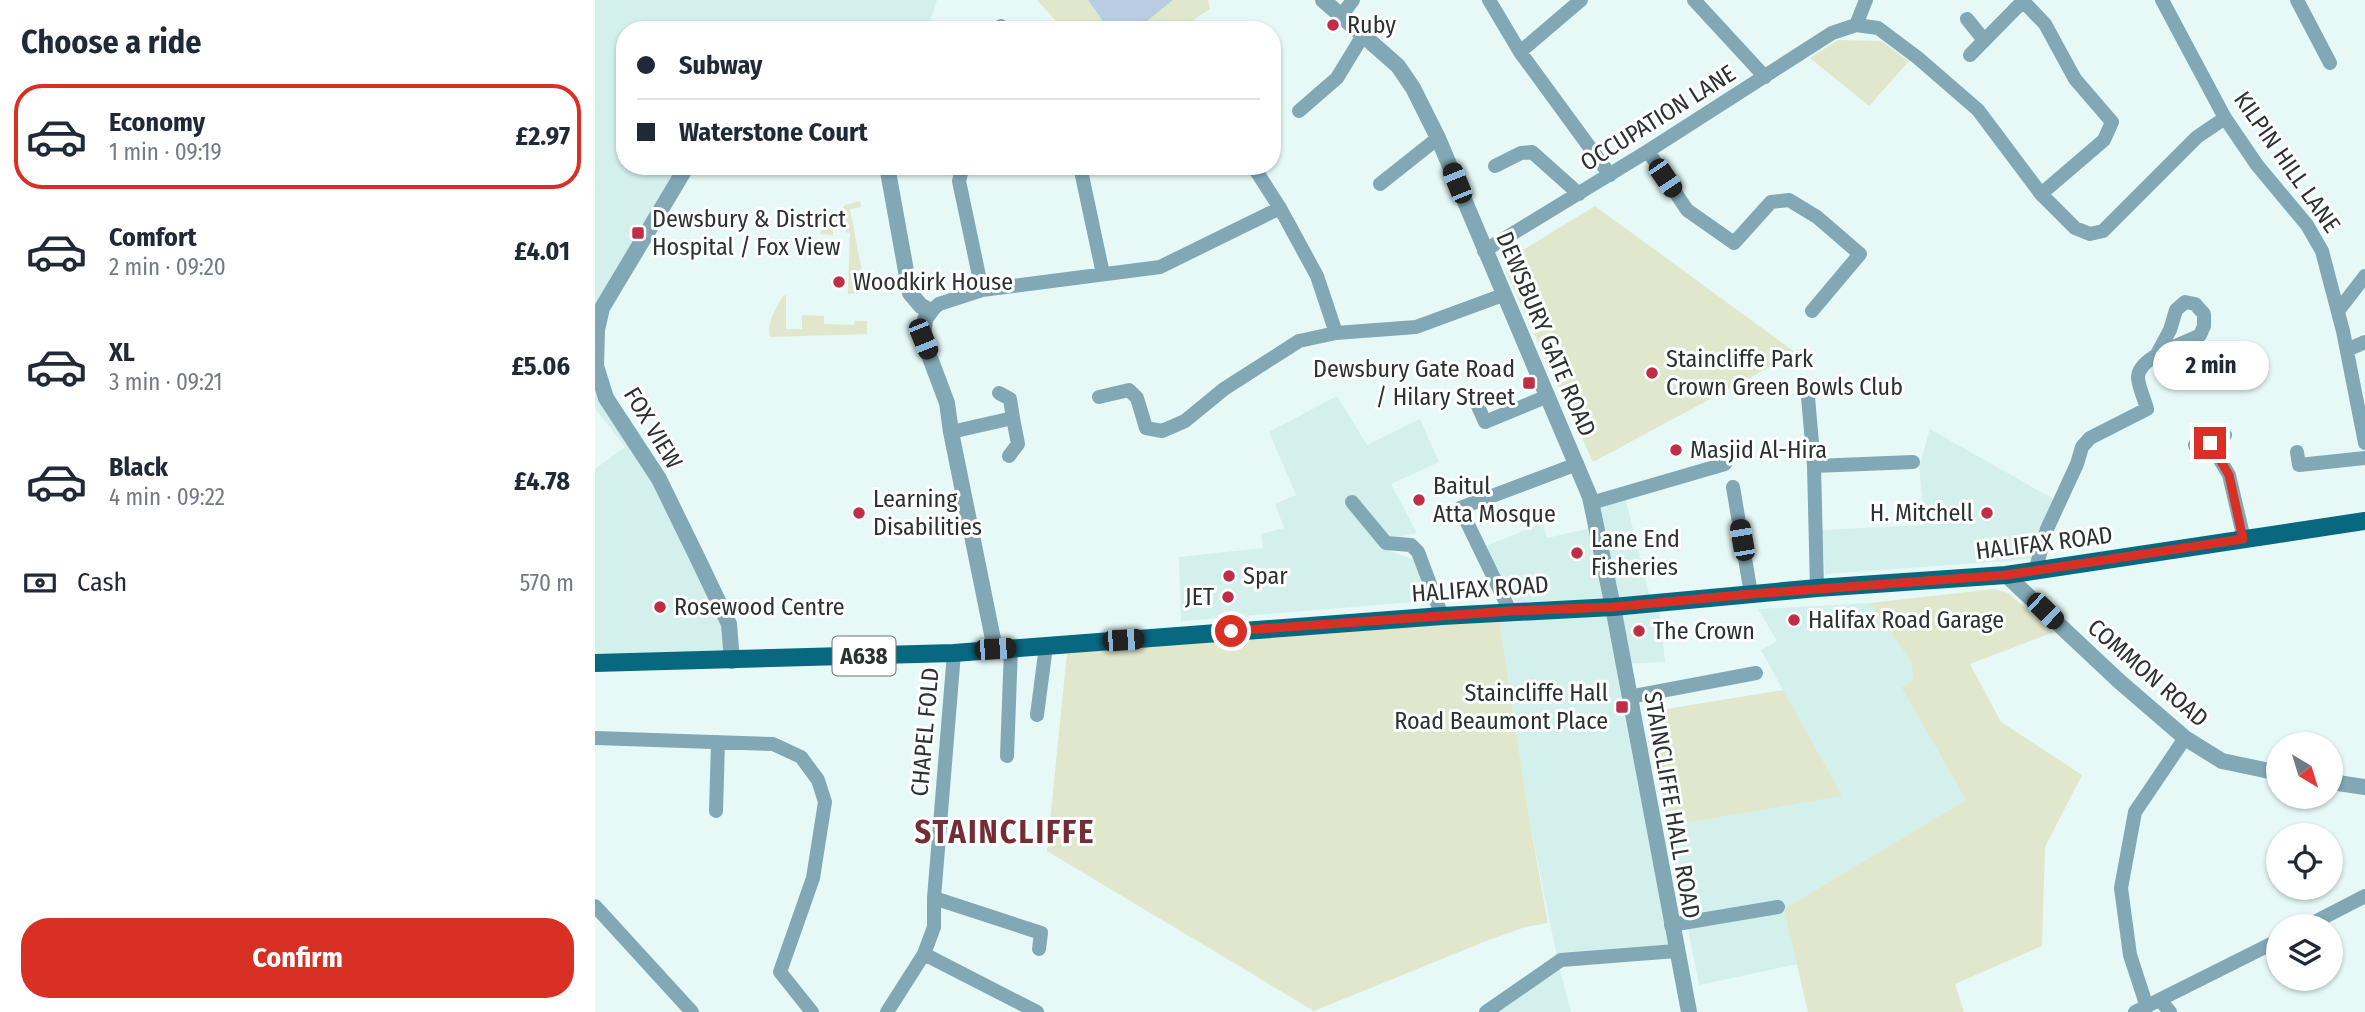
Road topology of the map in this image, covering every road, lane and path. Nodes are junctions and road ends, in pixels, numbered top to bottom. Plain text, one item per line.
1 (1323, 0) edge
2 (1353, 0) edge
3 (1489, 0) edge
4 (1581, 0) edge
5 (1694, 0) edge
6 (1866, 0) edge
7 (2023, 0) edge
8 (2162, 0) edge
9 (2297, 0) edge
10 (1341, 16) junction
11 (1966, 19) dead end
12 (1856, 25) junction
13 (1362, 37) junction
14 (1985, 40) junction
15 (1520, 52) junction
16 (1970, 54) dead end
17 (2330, 63) dead end
18 (1765, 77) junction
19 (1299, 111) dead end
20 (2225, 118) junction
21 (1438, 138) junction
22 (1647, 151) junction
23 (1495, 166) dead end
24 (681, 175) edge
25 (889, 175) edge
26 (961, 175) edge
27 (1082, 175) edge
28 (1259, 175) edge
29 (1610, 175) junction
30 (1380, 184) dead end
31 (1579, 194) junction
32 (2042, 194) junction
33 (1280, 208) junction
34 (1485, 251) junction
35 (1103, 274) junction
36 (2365, 276) edge
37 (982, 290) junction
38 (1503, 295) junction
39 (931, 311) junction
40 (1811, 311) dead end
41 (2338, 311) junction
42 (1336, 333) junction
43 (2365, 342) edge
44 (2347, 350) junction
45 (2157, 354) dead end
46 (999, 393) dead end
47 (1548, 396) junction
48 (1099, 397) dead end
49 (1808, 397) dead end
50 (1477, 404) dead end
51 (1013, 418) junction
52 (951, 432) junction
53 (2225, 435) dead end
54 (2365, 443) edge
55 (2297, 452) dead end
56 (1009, 456) dead end
57 (2365, 458) edge
58 (1913, 463) dead end
59 (1577, 464) junction
60 (1725, 464) dead end
61 (1814, 466) junction
62 (1733, 487) dead end
63 (1352, 502) dead end
64 (1591, 503) junction
65 (2365, 521) edge
66 (2243, 539) junction
67 (2035, 570) junction
68 (2006, 575) junction
69 (1817, 588) junction
70 (1751, 594) junction
71 (1613, 607) junction
72 (1510, 611) junction
73 (1442, 616) junction
74 (1046, 646) junction
75 (1003, 648) junction
76 (954, 653) junction
77 (731, 661) junction
78 (595, 663) edge
79 (1756, 673) dead end
80 (1629, 697) junction
81 (1037, 715) dead end
82 (595, 738) edge
83 (2185, 738) junction
84 (718, 742) junction
85 (1007, 755) dead end
86 (2266, 770) edge
87 (2343, 784) edge
88 (2365, 788) edge
89 (716, 811) dead end
90 (2365, 896) edge
91 (934, 898) junction
92 (595, 906) edge
93 (1778, 908) dead end
94 (2330, 914) edge
95 (1671, 925) junction
96 (2266, 947) edge
97 (1039, 949) dead end
98 (1676, 951) junction
99 (924, 954) junction
100 (2147, 1007) edge
101 (692, 1012) edge
102 (812, 1012) edge
103 (887, 1012) edge
104 (1037, 1012) edge
105 (1486, 1012) edge
106 (1689, 1012) edge
107 (2170, 1012) edge

1 - 10 street, DEWSBURY GATE ROAD
2 - 10 street
3 - 15 street
4 - 15 street
5 - 18 street
6 - 12 street
7 - 14 street
7 - 32 street
8 - 20 street, KILPIN HILL LANE
9 - 17 street
10 - 13 street, DEWSBURY GATE ROAD
11 - 14 street
12 - 18 street, OCCUPATION LANE
12 - 32 street
13 - 19 street
13 - 21 street, DEWSBURY GATE ROAD
14 - 16 street
15 - 29 street
18 - 22 street, OCCUPATION LANE
20 - 32 street
20 - 41 street, KILPIN HILL LANE
21 - 30 street
21 - 34 street, DEWSBURY GATE ROAD
22 - 29 street, OCCUPATION LANE
22 - 40 street
23 - 31 street
24 - 77 street, FOX VIEW
25 - 39 street
26 - 37 street
27 - 35 street
28 - 33 street
29 - 31 street, OCCUPATION LANE
31 - 34 street, OCCUPATION LANE
33 - 35 street
33 - 42 street
34 - 38 street, DEWSBURY GATE ROAD
35 - 37 street
36 - 41 street
37 - 39 street
38 - 42 street
38 - 47 street, DEWSBURY GATE ROAD
39 - 52 street
41 - 44 street, KILPIN HILL LANE
42 - 48 street
43 - 44 street
44 - 54 street, KILPIN HILL LANE
45 - 67 street
46 - 51 street
47 - 50 street
47 - 59 street, DEWSBURY GATE ROAD
49 - 61 street
51 - 52 street
51 - 56 street
52 - 75 street
53 - 66 street
55 - 57 street
58 - 61 street
59 - 64 street, DEWSBURY GATE ROAD
59 - 72 street
60 - 64 street
61 - 69 street
62 - 70 street
63 - 73 street
64 - 71 street, DEWSBURY GATE ROAD
65 - 66 main road, HALIFAX ROAD / A638
66 - 67 main road, HALIFAX ROAD / A638
67 - 68 main road, HALIFAX ROAD / A638
68 - 69 main road, HALIFAX ROAD / A638
68 - 83 street, COMMON ROAD
69 - 70 main road, HALIFAX ROAD / A638
70 - 71 main road, HALIFAX ROAD / A638
71 - 72 main road, HALIFAX ROAD / A638
71 - 80 street, STAINCLIFFE HALL ROAD
72 - 73 main road, HALIFAX ROAD / A638
73 - 74 main road, HALIFAX ROAD / A638
74 - 75 main road, HALIFAX ROAD / A638
74 - 81 street
75 - 76 main road, HALIFAX ROAD / A638
75 - 85 street
76 - 77 main road, HALIFAX ROAD / A638
76 - 91 street, CHAPEL FOLD
77 - 78 main road, HALIFAX ROAD / A638
79 - 80 street
80 - 95 street, STAINCLIFFE HALL ROAD
82 - 84 street
83 - 86 street, COMMON ROAD
83 - 100 street
84 - 89 street
84 - 102 street
87 - 88 street
90 - 94 street
91 - 97 street
91 - 99 street, CHAPEL FOLD
92 - 101 street
93 - 95 street
95 - 98 street, STAINCLIFFE HALL ROAD
96 - 100 street
98 - 105 street
98 - 106 street, STAINCLIFFE HALL ROAD
99 - 103 street, CHAPEL FOLD
99 - 104 street
100 - 107 street

